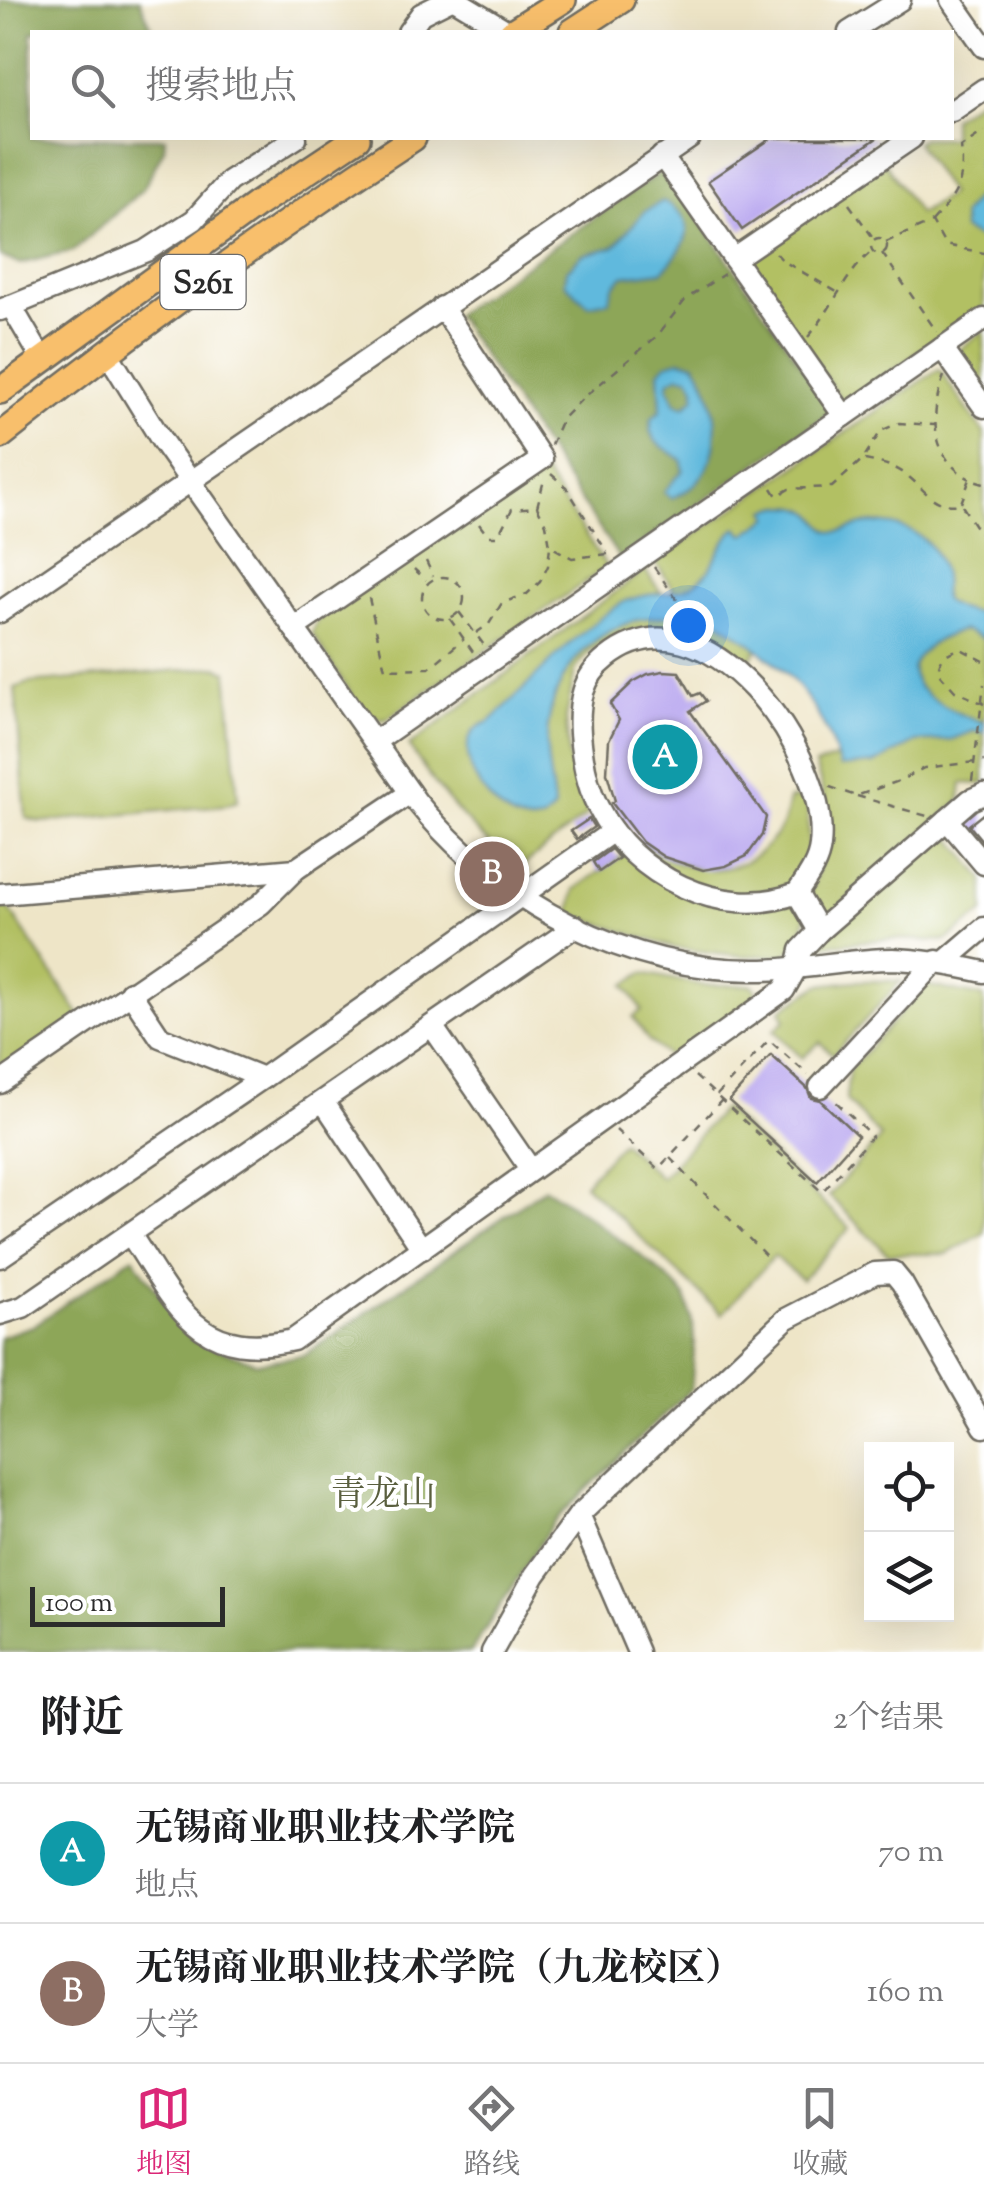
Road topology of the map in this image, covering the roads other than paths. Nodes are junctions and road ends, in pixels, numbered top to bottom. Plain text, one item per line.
1 (403, 0) edge
2 (453, 0) edge
3 (563, 0) edge
4 (622, 0) edge
5 (900, 0) edge
6 (951, 0) edge
7 (420, 14) junction
8 (409, 30) edge
9 (507, 30) edge
10 (514, 30) edge
11 (575, 30) edge
12 (852, 30) edge
13 (984, 47) edge
14 (984, 88) edge
15 (954, 110) edge
16 (293, 140) edge
17 (354, 140) edge
18 (410, 140) edge
19 (687, 140) edge
20 (909, 140) edge
21 (662, 156) junction
22 (736, 262) junction
23 (442, 307) junction
24 (6, 308) edge
25 (984, 319) edge
26 (946, 351) junction
27 (106, 352) junction
28 (42, 359) junction
29 (0, 391) edge
30 (984, 407) edge
31 (844, 416) junction
32 (0, 436) edge
33 (190, 480) junction
34 (0, 612) edge
35 (294, 628) junction
36 (374, 742) junction
37 (410, 793) junction
38 (977, 797) edge
39 (947, 820) junction
40 (613, 831) junction
41 (984, 864) edge
42 (296, 869) junction
43 (796, 893) junction
44 (0, 894) edge
45 (520, 898) junction
46 (576, 926) junction
47 (984, 928) edge
48 (819, 931) junction
49 (940, 962) junction
50 (797, 967) junction
51 (984, 972) edge
52 (130, 992) junction
53 (432, 1026) junction
54 (263, 1078) junction
55 (0, 1083) edge
56 (820, 1087) road end
57 (323, 1102) junction
58 (531, 1170) junction
59 (130, 1234) junction
60 (422, 1248) junction
61 (0, 1257) edge
62 (0, 1314) edge
63 (984, 1427) edge
64 (579, 1515) junction
65 (492, 1652) edge
66 (638, 1652) edge

1 - 7 street
2 - 7 street
2 - 9 street
3 - 10 main road
4 - 11 main road
5 - 12 street
6 - 13 street
7 - 8 street
14 - 15 street
16 - 24 street
17 - 28 main road, S261
18 - 27 main road, S261
19 - 21 street
20 - 22 street
21 - 22 street
21 - 23 street
22 - 31 street
23 - 33 street
23 - 35 street
24 - 28 street
25 - 26 street
26 - 30 street
26 - 31 street
27 - 32 main road, S261
27 - 33 street
28 - 29 main road, S261
31 - 36 street
33 - 34 street
33 - 35 street
35 - 36 street
36 - 37 street
37 - 42 street
37 - 45 street
38 - 39 street
39 - 41 street
39 - 48 street
40 - 43 street
40 - 43 street
40 - 45 street
42 - 44 street
42 - 52 street
43 - 48 street
45 - 46 street
45 - 54 street
46 - 50 street
46 - 53 street
47 - 49 street
48 - 50 street
49 - 50 street
49 - 51 street
49 - 56 street
50 - 58 street
52 - 54 street
52 - 55 street
53 - 57 street
53 - 58 street
54 - 61 street
57 - 59 street
57 - 60 street
58 - 60 street
59 - 60 street
59 - 62 street
63 - 64 street
64 - 65 street
64 - 66 street

